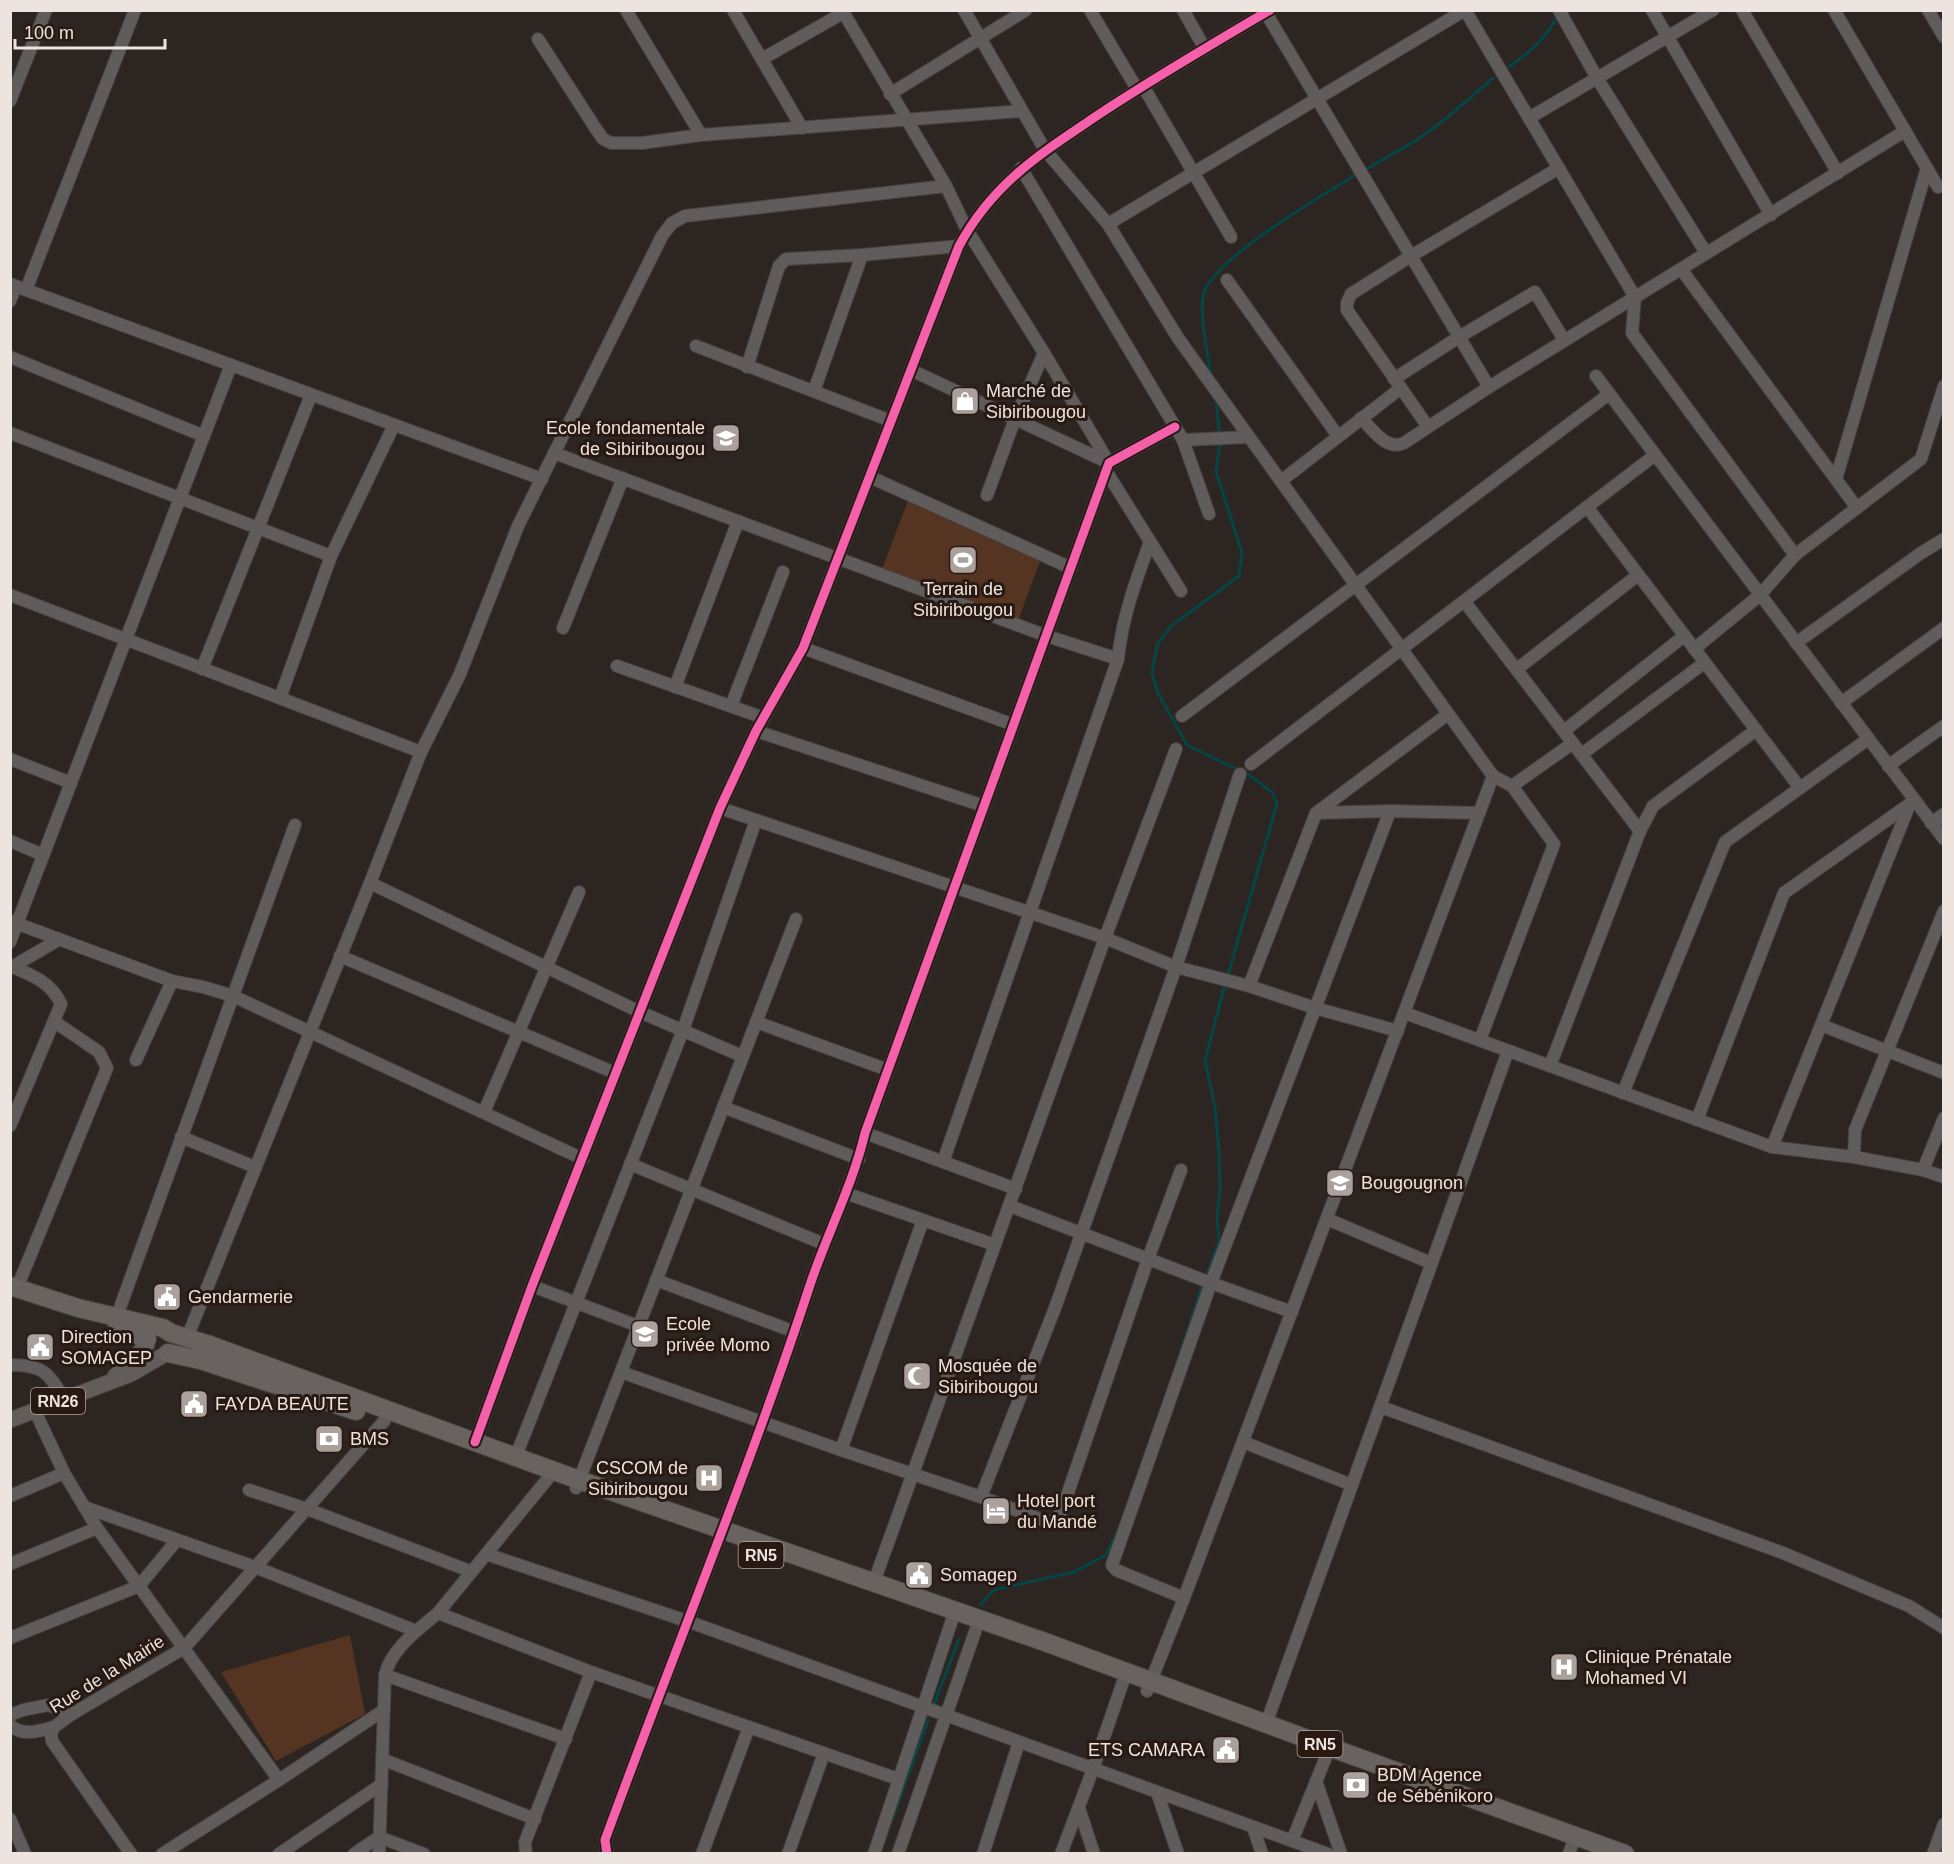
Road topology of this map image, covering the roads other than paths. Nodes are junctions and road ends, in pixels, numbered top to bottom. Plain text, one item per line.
1 (46, 10) edge
2 (135, 10) edge
3 (626, 10) edge
4 (733, 10) edge
5 (964, 10) edge
6 (1026, 10) edge
7 (1090, 10) edge
8 (1183, 10) edge
9 (1465, 10) edge
10 (1559, 10) edge
11 (1653, 10) edge
12 (1713, 10) edge
13 (1742, 10) edge
14 (1834, 10) edge
15 (1928, 10) edge
16 (843, 12) edge
17 (1268, 12) edge
18 (1668, 37) junction
19 (1944, 37) edge
20 (980, 38) junction
21 (538, 39) dead end
22 (1205, 49) junction
23 (762, 58) junction
24 (1597, 78) junction
25 (1140, 88) junction
26 (890, 94) junction
27 (1317, 99) junction
28 (10, 101) edge
29 (1022, 111) junction
30 (1529, 118) junction
31 (907, 120) junction
32 (802, 128) junction
33 (1905, 131) junction
34 (701, 135) junction
35 (1046, 150) junction
36 (1021, 168) junction
37 (1559, 168) junction
38 (1927, 168) junction
39 (1194, 173) junction
40 (1838, 173) junction
41 (946, 186) junction
42 (1938, 187) dead end
43 (1771, 215) junction
44 (1108, 224) junction
45 (967, 230) junction
46 (1231, 237) dead end
47 (959, 246) junction
48 (1706, 253) junction
49 (862, 255) junction
50 (1411, 256) junction
51 (1681, 269) junction
52 (1227, 280) dead end
53 (17, 287) edge
54 (1635, 297) junction
55 (10, 300) edge
56 (1459, 337) junction
57 (1564, 340) junction
58 (696, 346) dead end
59 (1044, 353) junction
60 (10, 357) edge
61 (231, 365) junction
62 (747, 367) junction
63 (911, 370) junction
64 (1596, 376) dead end
65 (1397, 383) junction
66 (1489, 387) junction
67 (1944, 387) edge
68 (814, 391) junction
69 (1609, 394) junction
70 (311, 395) junction
71 (1361, 418) junction
72 (1015, 419) junction
73 (891, 421) junction
74 (394, 425) junction
75 (1175, 427) junction
76 (1428, 427) junction
77 (10, 433) edge
78 (204, 436) junction
79 (1338, 436) junction
80 (1249, 437) junction
81 (1183, 440) junction
82 (554, 453) junction
83 (1655, 455) junction
84 (1108, 467) junction
85 (870, 477) junction
86 (623, 478) junction
87 (1836, 479) junction
88 (542, 480) junction
89 (1281, 481) junction
90 (987, 495) dead end
91 (180, 498) junction
92 (1587, 507) junction
93 (1857, 508) junction
94 (1209, 514) dead end
95 (738, 521) junction
96 (258, 528) junction
97 (1944, 539) edge
98 (1150, 542) junction
99 (1795, 555) junction
100 (331, 556) junction
101 (838, 558) junction
102 (1071, 567) junction
103 (783, 572) dead end
104 (1638, 575) junction
105 (1356, 585) junction
106 (1181, 591) dead end
107 (10, 595) edge
108 (1760, 595) junction
109 (1464, 602) junction
110 (563, 628) dead end
111 (1944, 628) edge
112 (1047, 636) junction
113 (1684, 636) junction
114 (126, 639) junction
115 (1796, 643) junction
116 (803, 648) junction
117 (1401, 649) junction
118 (1694, 649) junction
119 (1118, 659) junction
120 (1704, 663) junction
121 (616, 666) dead end
122 (202, 669) junction
123 (1516, 669) junction
124 (675, 687) junction
125 (280, 698) junction
126 (1841, 703) junction
127 (731, 706) junction
128 (1448, 714) junction
129 (1182, 716) dead end
130 (764, 718) junction
131 (1014, 724) junction
132 (1944, 726) edge
133 (1756, 730) junction
134 (756, 731) junction
135 (1564, 731) junction
136 (1868, 739) junction
137 (1573, 743) junction
138 (1176, 749) dead end
139 (421, 752) junction
140 (1582, 754) junction
141 (10, 759) edge
142 (1251, 764) dead end
143 (1888, 766) junction
144 (1240, 774) dead end
145 (1493, 776) junction
146 (71, 783) junction
147 (1512, 786) junction
148 (1800, 788) junction
149 (1912, 803) junction
150 (984, 806) junction
151 (720, 808) junction
152 (1390, 811) junction
153 (1316, 813) junction
154 (1479, 813) junction
155 (1944, 814) edge
156 (756, 820) junction
157 (1931, 823) junction
158 (294, 825) dead end
159 (1640, 831) junction
160 (1944, 839) edge
161 (10, 841) edge
162 (43, 855) junction
163 (370, 884) junction
164 (954, 887) junction
165 (579, 892) dead end
166 (1944, 911) edge
167 (1031, 913) junction
168 (796, 919) dead end
169 (14, 922) edge
170 (1105, 938) junction
171 (58, 940) junction
172 (10, 942) edge
173 (340, 956) junction
174 (11, 967) edge
175 (1176, 967) junction
176 (546, 969) junction
177 (172, 981) junction
178 (1249, 986) junction
179 (233, 996) junction
180 (1315, 1008) junction
181 (640, 1012) junction
182 (1405, 1013) junction
183 (55, 1022) junction
184 (756, 1022) junction
185 (1821, 1024) junction
186 (683, 1030) junction
187 (309, 1031) junction
188 (1398, 1031) junction
189 (519, 1032) junction
190 (1480, 1040) junction
191 (1508, 1051) junction
192 (1888, 1051) junction
193 (742, 1056) junction
194 (136, 1060) dead end
195 (1550, 1066) junction
196 (888, 1070) junction
197 (1944, 1072) edge
198 (615, 1073) junction
199 (1623, 1093) junction
200 (723, 1107) junction
201 (484, 1112) junction
202 (1944, 1119) edge
203 (1697, 1120) junction
204 (10, 1126) edge
205 (865, 1133) junction
206 (181, 1137) junction
207 (1772, 1147) junction
208 (1854, 1157) junction
209 (583, 1159) junction
210 (858, 1159) junction
211 (943, 1162) junction
212 (630, 1164) junction
213 (255, 1167) junction
214 (1181, 1170) dead end
215 (1923, 1170) junction
216 (1944, 1177) edge
217 (691, 1189) junction
218 (1016, 1189) junction
219 (845, 1193) junction
220 (1010, 1206) junction
221 (1327, 1219) junction
222 (922, 1220) junction
223 (1082, 1234) junction
224 (824, 1244) junction
225 (995, 1245) junction
226 (1148, 1259) junction
227 (1431, 1263) junction
228 (656, 1280) junction
229 (1210, 1283) junction
230 (532, 1286) junction
231 (14, 1287) edge
232 (576, 1303) junction
233 (1292, 1312) junction
234 (114, 1321) junction
235 (638, 1326) junction
236 (795, 1332) junction
237 (162, 1336) junction
238 (166, 1354) junction
239 (10, 1365) edge
240 (621, 1372) junction
241 (105, 1384) junction
242 (64, 1399) junction
243 (1381, 1407) junction
244 (34, 1411) junction
245 (10, 1420) edge
246 (385, 1420) junction
247 (764, 1422) junction
248 (475, 1442) junction
249 (1243, 1442) junction
250 (841, 1450) junction
251 (516, 1456) junction
252 (64, 1473) junction
253 (912, 1474) junction
254 (551, 1475) junction
255 (577, 1484) junction
256 (1352, 1485) junction
257 (249, 1490) dead end
258 (10, 1496) edge
259 (981, 1497) junction
260 (84, 1507) junction
261 (307, 1509) junction
262 (97, 1528) junction
263 (721, 1536) junction
264 (177, 1540) junction
265 (486, 1554) junction
266 (10, 1564) edge
267 (255, 1567) junction
268 (470, 1571) junction
269 (874, 1582) junction
270 (139, 1586) junction
271 (1184, 1598) junction
272 (438, 1613) junction
273 (952, 1620) junction
274 (687, 1622) junction
275 (1944, 1628) edge
276 (976, 1629) junction
277 (416, 1631) junction
278 (10, 1638) edge
279 (184, 1648) junction
280 (591, 1672) junction
281 (385, 1675) junction
282 (1124, 1677) junction
283 (1148, 1686) junction
284 (658, 1695) junction
285 (922, 1707) junction
286 (384, 1710) junction
287 (72, 1714) junction
288 (10, 1715) edge
289 (946, 1715) junction
290 (1266, 1724) junction
291 (10, 1725) edge
292 (54, 1727) junction
293 (749, 1727) junction
294 (566, 1739) junction
295 (1019, 1742) junction
296 (824, 1753) junction
297 (1326, 1757) junction
298 (382, 1759) junction
299 (1094, 1769) junction
300 (898, 1779) junction
301 (279, 1780) junction
302 (1316, 1781) junction
303 (382, 1784) junction
304 (1157, 1792) junction
305 (1079, 1808) junction
306 (10, 1819) edge
307 (535, 1819) junction
308 (1944, 1824) edge
309 (1253, 1827) junction
310 (379, 1837) junction
311 (15, 1841) edge
312 (1292, 1841) junction
313 (1572, 1845) edge
314 (25, 1854) edge
315 (131, 1854) edge
316 (162, 1854) edge
317 (279, 1854) edge
318 (354, 1854) edge
319 (379, 1854) edge
320 (424, 1854) edge
321 (526, 1854) edge
322 (607, 1854) edge
323 (702, 1854) edge
324 (788, 1854) edge
325 (874, 1854) edge
326 (898, 1854) edge
327 (983, 1854) edge
328 (1061, 1854) edge
329 (1094, 1854) edge
330 (1178, 1854) edge
331 (1262, 1854) edge
332 (1328, 1854) edge
333 (1341, 1854) edge
334 (1592, 1854) edge
335 (1624, 1854) edge
336 (1933, 1854) edge

1 - 28 street
2 - 53 street
3 - 34 street
4 - 23 street
5 - 20 street
6 - 20 street
7 - 25 street
8 - 22 street
9 - 27 street
9 - 30 street
10 - 24 street
11 - 18 street
12 - 18 street
13 - 40 street
14 - 33 street
15 - 19 street
16 - 23 street
16 - 26 street
17 - 22 street
17 - 27 street
18 - 24 street
18 - 43 street
20 - 26 street
20 - 29 street
21 - 34 street
22 - 25 street
23 - 32 street
24 - 30 street
24 - 48 street
25 - 35 street
25 - 39 street
26 - 31 street
27 - 39 street
27 - 50 street
29 - 31 street
29 - 35 street
30 - 37 street
31 - 32 street
31 - 41 street
32 - 34 street
33 - 38 street
33 - 40 street
35 - 36 street
35 - 44 street
36 - 45 street
36 - 75 street
37 - 50 street
37 - 54 street
38 - 42 street
38 - 87 street
39 - 44 street
39 - 46 street
40 - 43 street
41 - 45 street
41 - 82 street
43 - 48 street
44 - 80 street
45 - 47 street
45 - 59 street
47 - 49 street
47 - 63 street
48 - 51 street
49 - 62 street
49 - 68 street
50 - 56 street
50 - 65 street
51 - 54 street
51 - 87 street
52 - 79 street
53 - 55 street
53 - 61 street
54 - 57 street
54 - 99 street
56 - 57 street
56 - 65 street
56 - 66 street
57 - 66 street
58 - 62 street
59 - 72 street
59 - 84 street
60 - 78 street
61 - 70 street
61 - 78 street
62 - 68 street
63 - 72 street
63 - 73 street
64 - 69 street
65 - 71 street
65 - 76 street
66 - 76 street
67 - 93 street
68 - 73 street
69 - 83 street
69 - 105 street
70 - 74 street
70 - 96 street
71 - 76 street
71 - 79 street
72 - 84 street
72 - 90 street
73 - 85 street
74 - 88 street
74 - 100 street
75 - 81 street
75 - 84 street
77 - 91 street
78 - 91 street
79 - 89 street
80 - 81 street
80 - 89 street
81 - 94 street
82 - 86 street
82 - 88 street
83 - 92 street
83 - 108 street
84 - 98 street
84 - 102 street
85 - 101 street
85 - 102 street
86 - 95 street
86 - 110 street
87 - 93 street
88 - 139 street
89 - 105 street
91 - 96 street
91 - 114 street
92 - 104 street
92 - 109 street
93 - 99 street
95 - 101 street
95 - 124 street
96 - 100 street
96 - 122 street
97 - 115 street
98 - 106 street
98 - 119 street
99 - 108 street
100 - 125 street
101 - 112 street
101 - 116 street
102 - 112 street
103 - 127 street
104 - 113 street
104 - 123 street
105 - 117 street
105 - 129 street
107 - 114 street
108 - 115 street
108 - 118 street
109 - 117 street
109 - 123 street
111 - 126 street
112 - 119 street
112 - 131 street
113 - 118 street
113 - 135 street
114 - 122 street
114 - 146 street
115 - 126 street
116 - 130 street
116 - 131 street
117 - 128 street
117 - 142 street
118 - 120 street
119 - 167 street
120 - 133 street
120 - 140 street
121 - 124 street
122 - 125 street
123 - 135 street
124 - 127 street
125 - 139 street
126 - 136 street
127 - 130 street
128 - 145 street
128 - 153 street
130 - 134 street
131 - 150 street
132 - 143 street
133 - 148 street
133 - 159 street
134 - 150 street
134 - 151 street
135 - 137 street
136 - 143 street
136 - 148 street
137 - 140 street
137 - 147 street
138 - 170 street
139 - 163 street
140 - 159 street
141 - 146 street
143 - 149 street
144 - 175 street
145 - 147 street
145 - 154 street
146 - 162 street
147 - 190 street
148 - 199 street
149 - 157 street
149 - 185 street
149 - 203 street
150 - 164 street
151 - 156 street
151 - 181 street
152 - 153 street
152 - 154 street
152 - 180 street
153 - 178 street
154 - 182 street
155 - 157 street
156 - 164 street
156 - 186 street
157 - 160 street
158 - 179 street
159 - 195 street
161 - 162 street
162 - 169 street
163 - 173 street
163 - 176 street
164 - 167 street
164 - 196 street
165 - 176 street
166 - 192 street
167 - 170 street
167 - 211 street
168 - 184 street
169 - 171 street
169 - 172 street
170 - 175 street
170 - 218 street
171 - 174 street
171 - 177 street
173 - 187 street
173 - 189 street
174 - 183 street
175 - 178 street
175 - 223 street
176 - 181 street
176 - 189 street
177 - 179 street
177 - 194 street
178 - 180 street
179 - 187 street
179 - 206 street
180 - 188 street
180 - 229 street
181 - 186 street
181 - 198 street
182 - 188 street
182 - 190 street
183 - 204 street
183 - 231 street
184 - 193 street
184 - 196 street
185 - 192 street
185 - 207 street
186 - 193 street
186 - 212 street
187 - 201 street
187 - 213 street
188 - 221 street
189 - 198 street
189 - 201 street
190 - 191 street
191 - 195 street
191 - 227 street
192 - 197 street
192 - 208 street
193 - 200 street
195 - 199 street
196 - 205 street
198 - 209 street
199 - 203 street
200 - 210 street
200 - 217 street
201 - 209 street
202 - 215 street
203 - 207 street
205 - 210 street
205 - 211 street
206 - 213 street
206 - 234 street
207 - 208 street
208 - 215 street
209 - 230 street
210 - 219 street
211 - 218 street
212 - 217 street
212 - 232 street
213 - 237 street
214 - 226 street
215 - 216 street
217 - 224 street
217 - 228 street
218 - 220 street
219 - 222 street
219 - 224 street
220 - 223 street
220 - 225 street
221 - 227 street
221 - 233 street
222 - 225 street
222 - 250 street
223 - 226 street
223 - 259 street
224 - 236 street
225 - 253 street
226 - 229 street
226 - 259 street
227 - 243 street
228 - 235 street
228 - 236 street
229 - 233 street
229 - 271 street
230 - 232 street
230 - 248 street
231 - 234 highway, RN5
232 - 235 street
232 - 251 street
233 - 249 street
234 - 237 highway, RN5
235 - 240 street
236 - 247 street
237 - 238 highway, RN5
237 - 241 main road, RN26
237 - 248 highway, RN5
238 - 241 main road, RN26
238 - 246 highway, RN5
239 - 242 street
240 - 247 street
240 - 255 street
241 - 242 main road, RN26
242 - 244 main road, RN26
243 - 256 street
243 - 275 street
244 - 245 main road, RN26
244 - 252 street
246 - 254 highway, RN5
246 - 261 street, Rue de la Mairie
247 - 250 street
247 - 263 street
248 - 251 highway, RN5
249 - 256 street
249 - 271 street
250 - 253 street
251 - 254 highway, RN5
252 - 258 street
252 - 260 street
253 - 259 street
253 - 269 street
254 - 255 highway, RN5
254 - 265 street
255 - 263 highway, RN5
256 - 290 street
257 - 261 street
260 - 262 street
260 - 264 street
261 - 267 street, Rue de la Mairie
261 - 268 street
262 - 266 street
262 - 270 street
263 - 269 highway, RN5
263 - 273 highway, RN5
263 - 274 street
264 - 267 street
264 - 270 street
265 - 268 street
265 - 274 street
267 - 277 street
267 - 279 street, Rue de la Mairie
268 - 272 street
269 - 282 highway, RN5
270 - 278 street
270 - 279 street
271 - 283 street
272 - 277 street
272 - 280 street
273 - 276 highway, RN5
273 - 285 street
274 - 284 street
274 - 285 street
276 - 282 highway, RN5
276 - 289 street
277 - 281 street
279 - 287 street, Rue de la Mairie
279 - 301 street
280 - 284 street
280 - 294 street
281 - 286 street
281 - 294 street
282 - 283 highway, RN5
282 - 299 street
283 - 290 highway, RN5
283 - 297 highway, RN5
284 - 293 street
284 - 322 street
285 - 289 street
285 - 300 street
286 - 298 street
286 - 301 street
287 - 288 street
287 - 292 street, Rue de la Mairie
289 - 295 street
289 - 326 street
290 - 313 highway, RN5
291 - 292 street
292 - 315 street, Rue de la Mairie
293 - 296 street
293 - 323 street
294 - 307 street
295 - 299 street
295 - 327 street
296 - 300 street
296 - 324 street
297 - 302 street
297 - 313 highway, RN5
298 - 303 street
298 - 307 street
299 - 304 street
299 - 305 street
300 - 325 street
301 - 316 street
302 - 312 street
302 - 333 street
303 - 310 street
303 - 317 street
304 - 309 street
304 - 330 street
305 - 328 street
305 - 329 street
306 - 311 street
307 - 321 street
308 - 336 street
309 - 312 street
309 - 331 street
310 - 318 street
310 - 319 street
310 - 320 street
311 - 314 street
312 - 332 street
313 - 334 highway, RN5
313 - 335 highway, RN5

